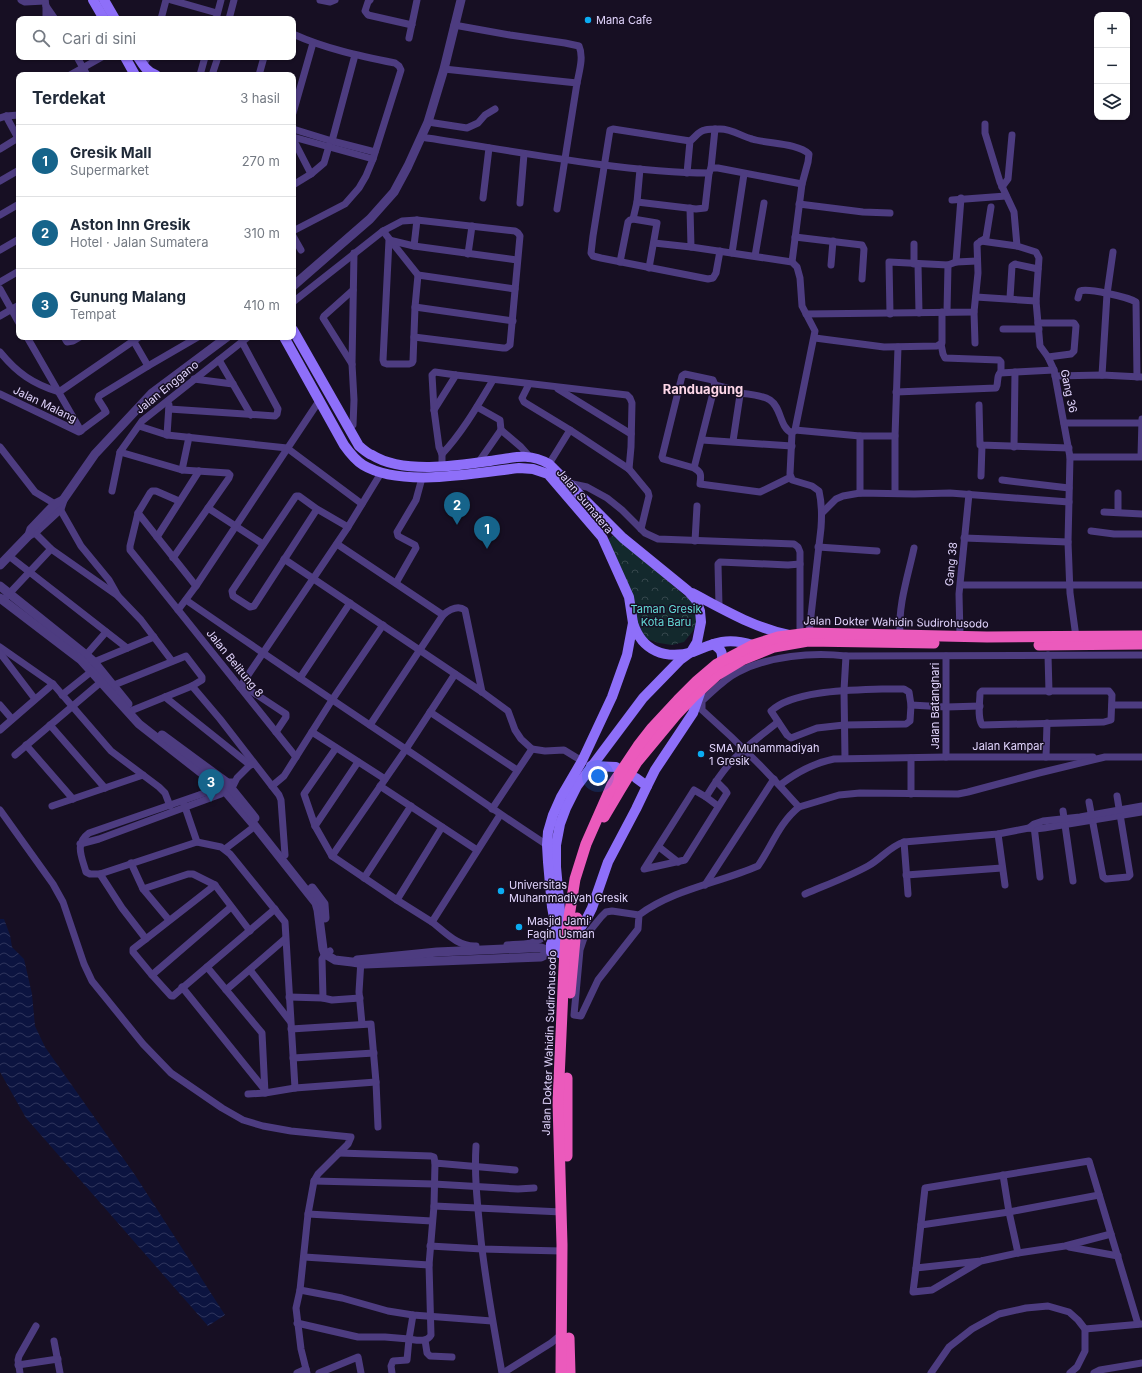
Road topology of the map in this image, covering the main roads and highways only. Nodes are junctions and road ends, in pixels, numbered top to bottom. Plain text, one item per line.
1 (93, 0) edge
2 (104, 0) edge
3 (102, 16) edge
4 (113, 16) edge
5 (127, 60) edge
6 (143, 60) edge
7 (133, 72) edge
8 (149, 72) edge
9 (296, 335) edge
10 (286, 340) edge
11 (343, 416) junction
12 (332, 423) junction
13 (596, 512) junction
14 (587, 519) junction
15 (688, 591) junction
16 (633, 623) junction
17 (754, 624) junction
18 (800, 634) junction
19 (1142, 636) edge
20 (987, 640) junction
21 (713, 644) junction
22 (1142, 644) edge
23 (760, 647) junction
24 (691, 652) junction
25 (720, 662) junction
26 (701, 690) junction
27 (634, 760) junction
28 (587, 764) junction
29 (616, 767) dead end
30 (636, 778) dead end
31 (647, 786) junction
32 (616, 787) junction
33 (552, 845) junction
34 (575, 936) junction
35 (558, 953) junction
36 (563, 1072) junction
37 (562, 1116) junction
38 (561, 1373) edge
39 (570, 1373) edge

1 - 3 main road
2 - 4 main road
5 - 7 main road
6 - 8 main road
9 - 11 main road, Jalan Sumatera
10 - 12 main road, Jalan Sumatera
11 - 12 main road
11 - 13 main road, Jalan Sumatera
12 - 14 main road, Jalan Sumatera
13 - 14 main road
13 - 15 main road, Jalan Sumatera
14 - 16 main road, Jalan Sumatera
15 - 17 main road
15 - 24 main road
16 - 24 main road
16 - 28 main road, Jalan Sumatera
17 - 18 main road
17 - 23 main road
18 - 20 highway, Jalan Dokter Wahidin Sudirohusodo
18 - 23 highway, Jalan Dokter Wahidin Sudirohusodo
19 - 20 highway, Jalan Dokter Wahidin Sudirohusodo
20 - 22 highway, Jalan Dokter Wahidin Sudirohusodo
20 - 23 highway, Jalan Dokter Wahidin Sudirohusodo
21 - 23 main road
21 - 24 main road
21 - 25 main road
23 - 25 highway, Jalan Dokter Wahidin Sudirohusodo
23 - 26 highway, Jalan Dokter Wahidin Sudirohusodo
24 - 28 main road, Jalan Sumatera
25 - 27 highway, Jalan Dokter Wahidin Sudirohusodo
26 - 27 highway, Jalan Dokter Wahidin Sudirohusodo
26 - 31 main road
27 - 32 highway, Jalan Dokter Wahidin Sudirohusodo
28 - 29 main road
28 - 33 main road, Jalan Sumatera
30 - 31 main road
31 - 34 main road
32 - 34 highway, Jalan Dokter Wahidin Sudirohusodo
32 - 35 highway, Jalan Dokter Wahidin Sudirohusodo
33 - 35 main road, Jalan Sumatera
33 - 35 main road, Jalan Sumatera
34 - 36 highway, Jalan Dokter Wahidin Sudirohusodo
35 - 36 highway, Jalan Dokter Wahidin Sudirohusodo
36 - 37 highway, Jalan Dokter Wahidin Sudirohusodo
37 - 38 highway, Jalan Dokter Wahidin Sudirohusodo
37 - 39 highway, Jalan Dokter Wahidin Sudirohusodo

